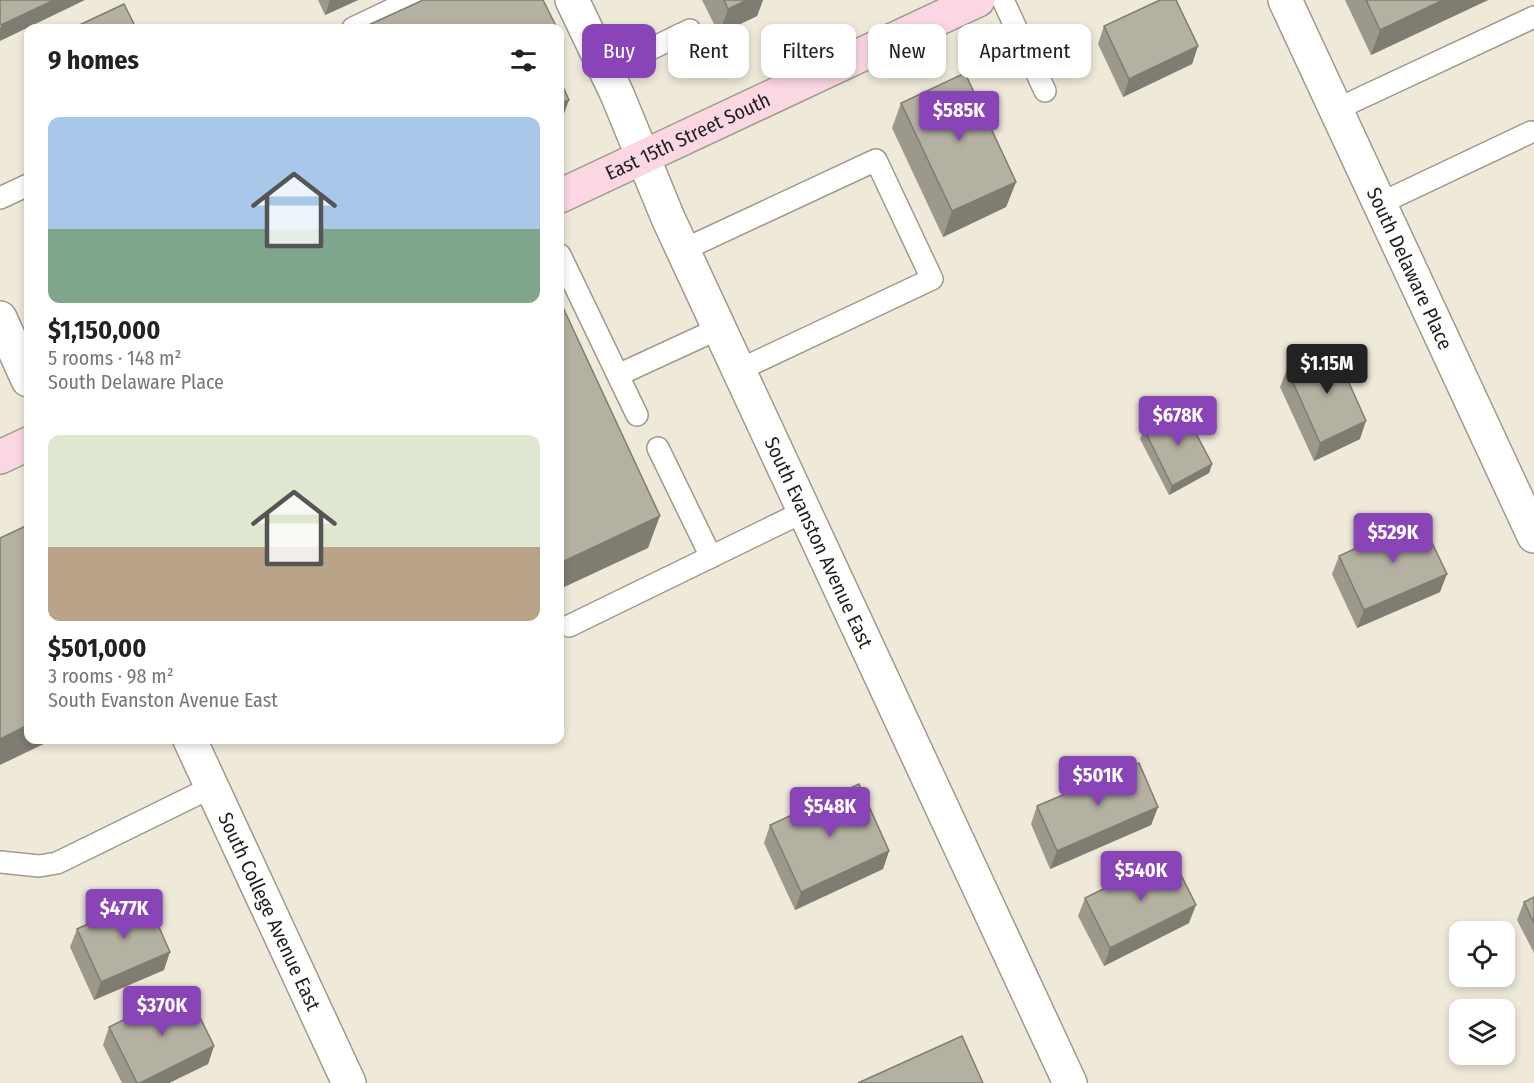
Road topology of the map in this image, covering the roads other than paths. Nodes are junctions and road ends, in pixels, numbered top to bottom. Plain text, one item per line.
1 (412, 0) edge
2 (572, 0) edge
3 (978, 0) edge
4 (1002, 0) edge
5 (1285, 0) edge
6 (1534, 17) edge
7 (361, 24) edge
8 (583, 24) edge
9 (608, 78) edge
10 (1045, 91) dead end
11 (1335, 110) junction
12 (1532, 132) dead end
13 (643, 157) junction
14 (24, 187) edge
15 (564, 194) edge
16 (0, 198) edge
17 (1379, 204) junction
18 (683, 250) junction
19 (564, 263) edge
20 (720, 328) junction
21 (14, 335) edge
22 (24, 367) edge
23 (739, 370) junction
24 (618, 375) junction
25 (637, 415) dead end
26 (24, 446) edge
27 (658, 448) dead end
28 (0, 457) edge
29 (806, 511) junction
30 (1534, 536) edge
31 (711, 557) junction
32 (569, 626) dead end
33 (192, 744) edge
34 (212, 787) junction
35 (0, 862) edge
36 (349, 1083) edge
37 (1070, 1083) edge

1 - 7 lane
2 - 8 street, South Evanston Avenue East
3 - 13 main road, East 15th Street South
4 - 10 lane
5 - 11 street, South Delaware Place
6 - 11 lane
9 - 13 street, South Evanston Avenue East
11 - 17 street, South Delaware Place
12 - 17 lane
13 - 15 main road, East 15th Street South
13 - 18 street, South Evanston Avenue East
14 - 16 lane
17 - 30 street, South Delaware Place
18 - 20 street, South Evanston Avenue East
18 - 23 lane
19 - 24 lane
20 - 23 street, South Evanston Avenue East
20 - 24 lane
21 - 22 street
23 - 29 street, South Evanston Avenue East
24 - 25 lane
26 - 28 main road
27 - 31 lane
29 - 31 lane
29 - 37 street, South Evanston Avenue East
31 - 32 lane
33 - 34 street, South College Avenue East
34 - 35 lane
34 - 36 street, South College Avenue East

